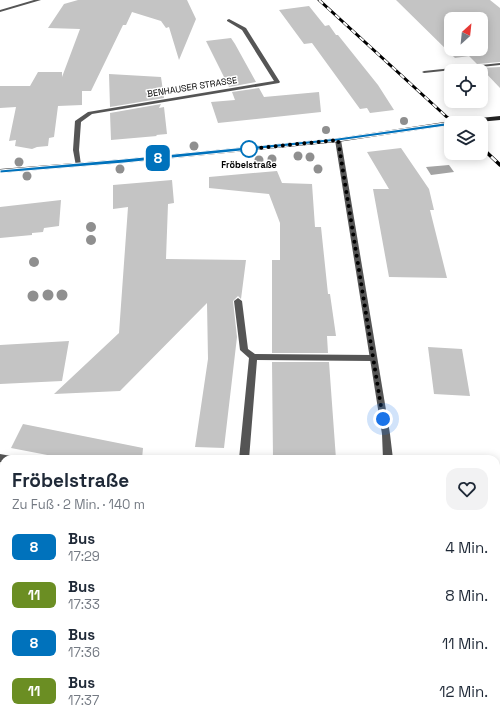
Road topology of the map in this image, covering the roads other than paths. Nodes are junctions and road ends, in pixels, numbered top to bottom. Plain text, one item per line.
1 (39, 0) edge
2 (0, 11) edge
3 (229, 20) dead end
4 (500, 64) edge
5 (424, 72) dead end
6 (500, 118) edge
7 (488, 119) edge
8 (444, 124) edge
9 (338, 140) junction
10 (78, 165) junction
11 (0, 171) edge
12 (238, 301) dead end
13 (253, 357) junction
14 (373, 358) junction
15 (244, 455) edge
16 (388, 455) edge

1 - 2 street
3 - 10 street, BENHAUSER STRASSE
4 - 5 street
6 - 7 main road
8 - 9 main road
9 - 10 main road
9 - 14 street
10 - 11 main road
12 - 13 street
13 - 14 street
13 - 15 street
14 - 16 street

